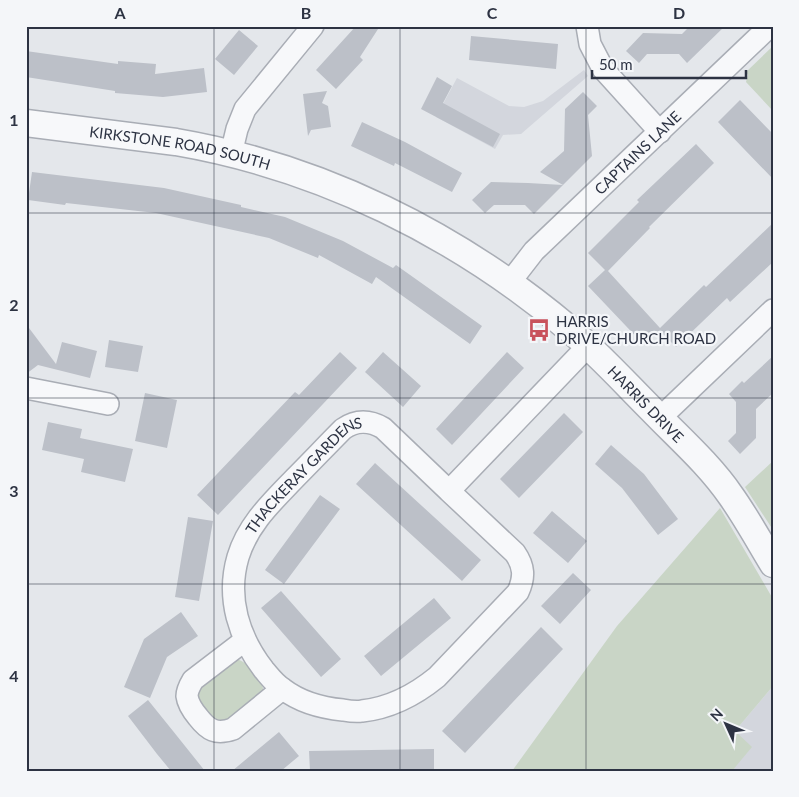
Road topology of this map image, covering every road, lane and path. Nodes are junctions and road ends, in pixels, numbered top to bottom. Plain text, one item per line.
1 (313, 26) edge
2 (587, 26) edge
3 (770, 26) edge
4 (26, 123) edge
5 (660, 132) junction
6 (231, 154) junction
7 (332, 186) joint
8 (510, 282) junction
9 (773, 310) edge
10 (588, 346) junction
11 (26, 388) edge
12 (108, 404) dead end
13 (660, 418) junction
14 (449, 491) junction
15 (773, 564) edge
16 (244, 641) junction
17 (282, 689) junction

1 - 6 street
2 - 5 street
3 - 5 street, CAPTAINS LANE
4 - 6 street, KIRKSTONE ROAD SOUTH
5 - 8 street, CAPTAINS LANE
6 - 7 street, KIRKSTONE ROAD SOUTH
7 - 8 street, HARRIS DRIVE
8 - 10 street, HARRIS DRIVE
9 - 13 street
10 - 13 street, HARRIS DRIVE
10 - 14 street
11 - 12 street
13 - 15 street, HARRIS DRIVE
14 - 16 street, THACKERAY GARDENS
14 - 17 street, THACKERAY GARDENS
16 - 17 street, THACKERAY GARDENS
16 - 17 street

